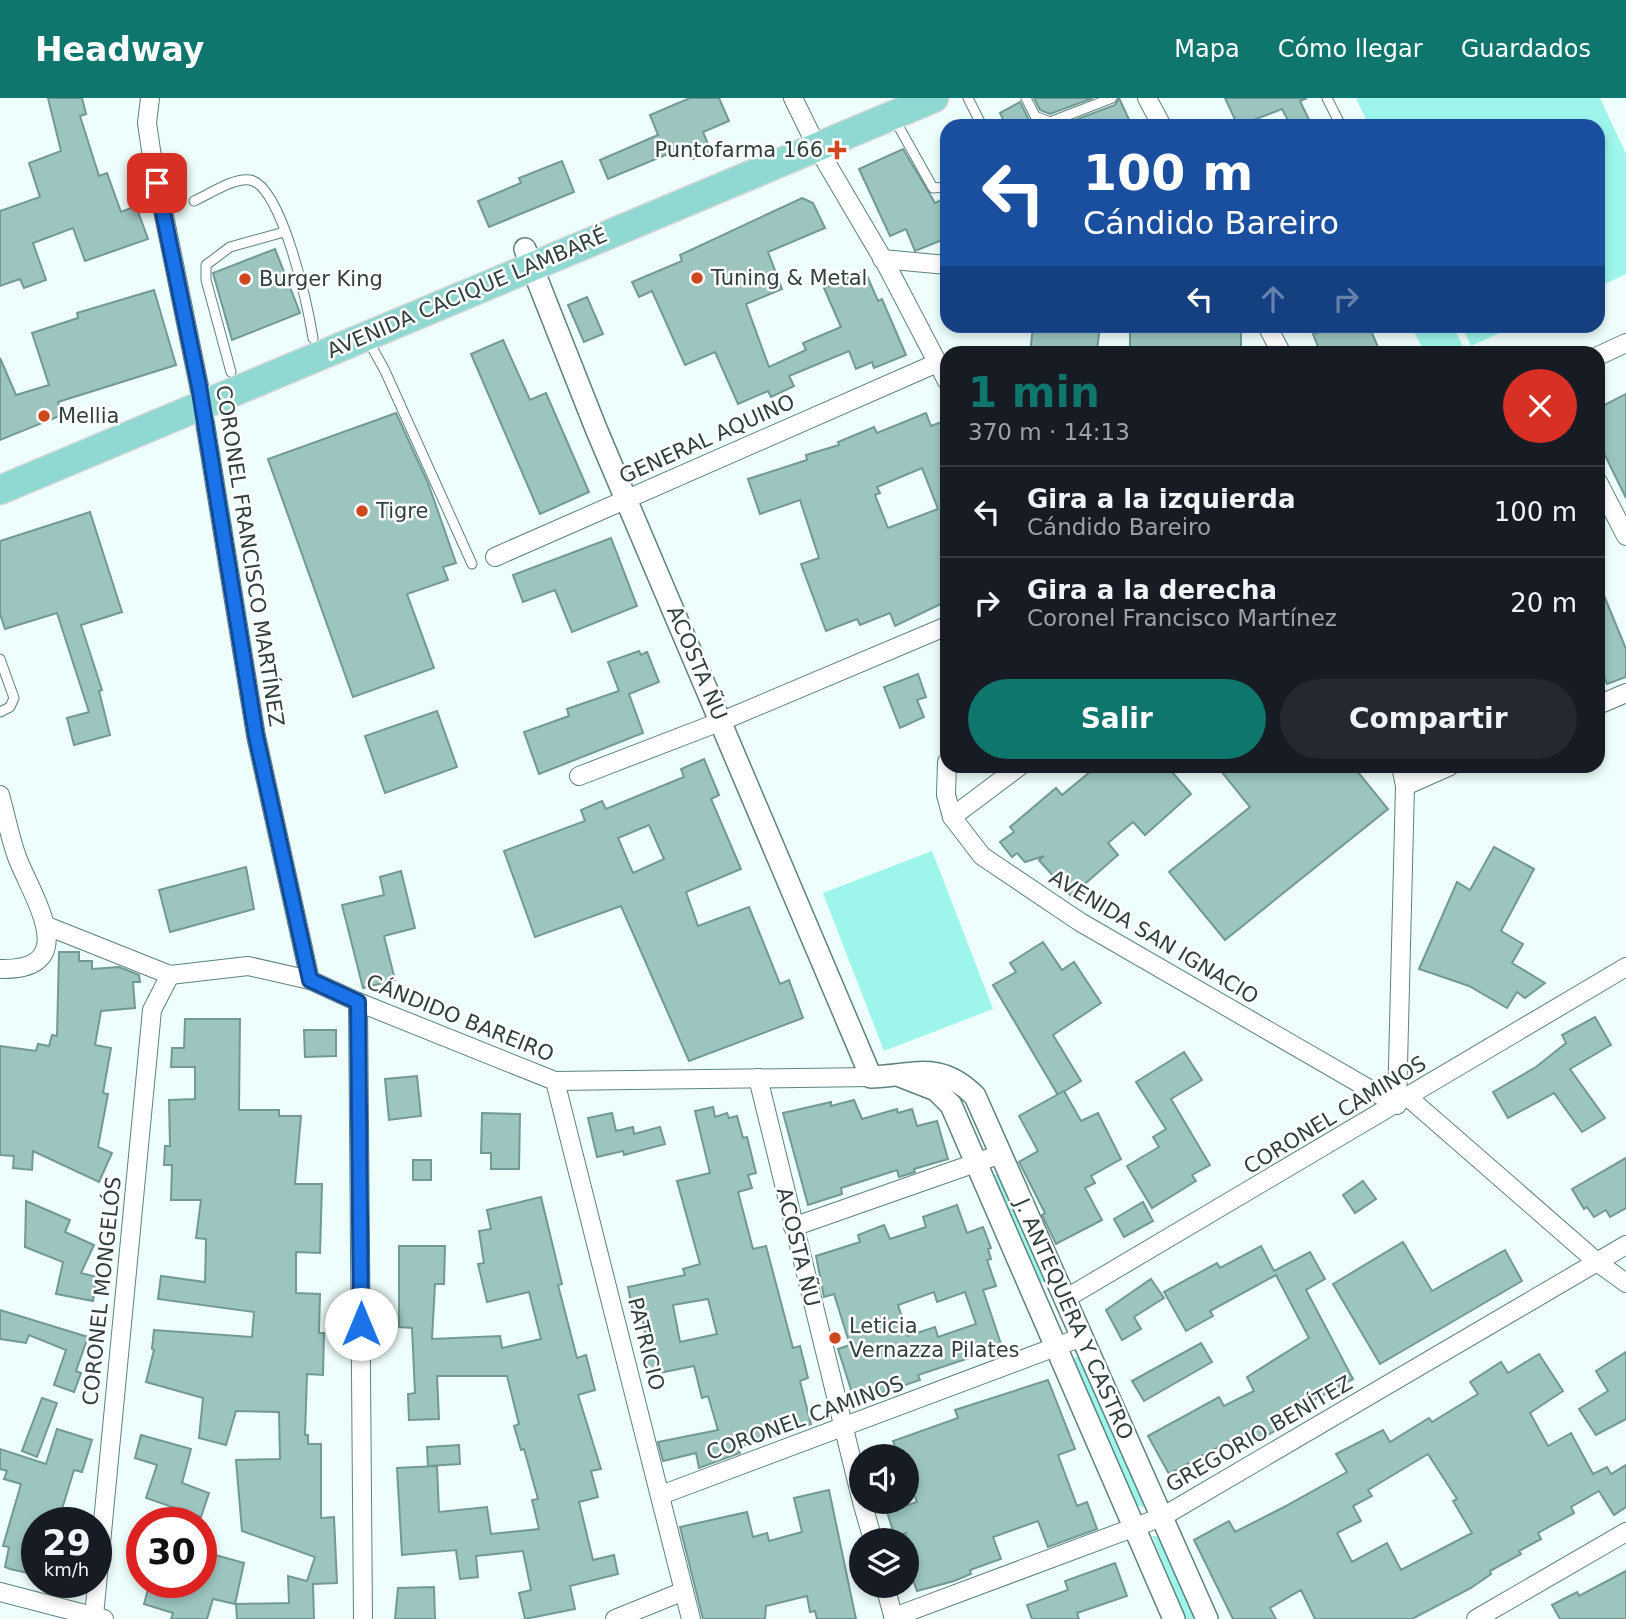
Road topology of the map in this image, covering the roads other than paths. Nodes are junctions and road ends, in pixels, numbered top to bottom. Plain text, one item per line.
1 (150, 98) edge
2 (793, 98) edge
3 (933, 98) edge
4 (968, 98) edge
5 (1026, 98) edge
6 (1112, 98) edge
7 (1147, 98) edge
8 (1327, 98) edge
9 (889, 107) edge
10 (978, 119) edge
11 (1042, 119) edge
12 (1058, 119) edge
13 (1158, 119) edge
14 (1338, 119) edge
15 (813, 138) junction
16 (940, 188) edge
17 (194, 201) dead end
18 (284, 232) junction
19 (528, 258) junction
20 (882, 258) junction
21 (940, 264) edge
22 (365, 336) junction
23 (313, 338) junction
24 (1626, 343) edge
25 (1605, 353) edge
26 (937, 363) junction
27 (940, 368) edge
28 (231, 372) junction
29 (200, 395) junction
30 (0, 469) edge
31 (0, 490) edge
32 (1605, 496) edge
33 (628, 499) junction
34 (1626, 536) edge
35 (495, 557) dead end
36 (472, 564) dead end
37 (940, 629) edge
38 (0, 659) edge
39 (1626, 693) edge
40 (1605, 702) edge
41 (0, 712) edge
42 (722, 721) junction
43 (947, 773) edge
44 (1011, 773) edge
45 (1402, 773) edge
46 (1434, 773) edge
47 (579, 776) dead end
48 (1405, 786) junction
49 (0, 795) edge
50 (952, 817) junction
51 (47, 926) junction
52 (1626, 967) edge
53 (0, 969) edge
54 (170, 975) junction
55 (310, 980) junction
56 (358, 1002) junction
57 (900, 1076) junction
58 (871, 1077) junction
59 (758, 1078) junction
60 (555, 1082) junction
61 (1403, 1102) junction
62 (1001, 1154) junction
63 (975, 1163) junction
64 (793, 1227) junction
65 (1626, 1245) edge
66 (1597, 1262) junction
67 (1626, 1283) edge
68 (1065, 1300) junction
69 (1082, 1337) junction
70 (1056, 1347) junction
71 (842, 1429) junction
72 (849, 1454) edge
73 (661, 1495) junction
74 (1162, 1517) junction
75 (1134, 1527) junction
76 (1626, 1532) edge
77 (0, 1591) edge
78 (684, 1591) junction
79 (888, 1598) edge
80 (99, 1617) edge
81 (894, 1618) edge
82 (363, 1619) edge
83 (615, 1619) edge
84 (691, 1619) edge
85 (1174, 1619) edge
86 (1207, 1619) edge
87 (1476, 1619) edge

1 - 29 street, CORONEL FRANCISCO MARTÍNEZ
2 - 15 street
3 - 9 main road, AVENIDA CACIQUE LAMBARÉ
4 - 10 lane
5 - 11 lane
6 - 12 lane
7 - 13 street
8 - 14 lane
9 - 15 main road, AVENIDA CACIQUE LAMBARÉ
9 - 16 lane
15 - 19 main road, AVENIDA CACIQUE LAMBARÉ
15 - 20 street
17 - 18 lane
18 - 23 lane
18 - 28 lane
19 - 22 main road, AVENIDA CACIQUE LAMBARÉ
19 - 23 main road, AVENIDA CACIQUE LAMBARÉ
19 - 33 street, ACOSTA ÑU
20 - 21 street
20 - 26 street
22 - 29 main road, AVENIDA CACIQUE LAMBARÉ
22 - 36 lane
23 - 28 main road, AVENIDA CACIQUE LAMBARÉ
24 - 25 street
26 - 27 street
26 - 33 street, GENERAL AQUINO
28 - 29 main road, AVENIDA CACIQUE LAMBARÉ
29 - 30 main road, AVENIDA CACIQUE LAMBARÉ
29 - 31 main road, AVENIDA CACIQUE LAMBARÉ
29 - 55 street, CORONEL FRANCISCO MARTÍNEZ
32 - 34 street
33 - 35 street, GENERAL AQUINO
33 - 42 street, ACOSTA ÑU
37 - 42 street
38 - 41 lane
39 - 40 street
42 - 47 street
42 - 58 street, ACOSTA ÑU
43 - 50 street, AVENIDA SAN IGNACIO
44 - 50 street
45 - 48 street
46 - 48 street
48 - 61 street
49 - 51 street
50 - 61 street, AVENIDA SAN IGNACIO
51 - 53 street
51 - 54 street, CÁNDIDO BAREIRO
52 - 61 street, CORONEL CAMINOS
54 - 55 street, CÁNDIDO BAREIRO
54 - 80 street, CORONEL MONGELÓS
55 - 56 street, CÁNDIDO BAREIRO
56 - 60 street, CÁNDIDO BAREIRO
56 - 82 street
57 - 58 street, J. ANTEQUERA Y CASTRO
57 - 62 street, J. ANTEQUERA Y CASTRO
57 - 63 street, J. ANTEQUERA Y CASTRO
58 - 59 street, CÁNDIDO BAREIRO
59 - 60 street, CÁNDIDO BAREIRO
59 - 64 street, ACOSTA ÑU
60 - 73 street, PATRICIO
61 - 66 street, AVENIDA SAN IGNACIO
61 - 68 street, CORONEL CAMINOS
62 - 63 street
62 - 68 street, J. ANTEQUERA Y CASTRO
63 - 64 street
63 - 70 street, J. ANTEQUERA Y CASTRO
64 - 71 street, ACOSTA ÑU
65 - 66 street, GREGORIO BENÍTEZ
66 - 67 street, AVENIDA SAN IGNACIO
66 - 74 street, GREGORIO BENÍTEZ
68 - 69 street, J. ANTEQUERA Y CASTRO
69 - 70 street, CORONEL CAMINOS
69 - 74 street, J. ANTEQUERA Y CASTRO
70 - 71 street, CORONEL CAMINOS
70 - 75 street, J. ANTEQUERA Y CASTRO
71 - 72 street, ACOSTA ÑU
71 - 73 street, CORONEL CAMINOS
73 - 78 street, PATRICIO
74 - 75 street, GREGORIO BENÍTEZ
74 - 86 street, J. ANTEQUERA Y CASTRO
75 - 81 street, GREGORIO BENÍTEZ
75 - 85 street, J. ANTEQUERA Y CASTRO
76 - 87 street
77 - 80 street
78 - 83 street
78 - 84 street, PATRICIO
79 - 81 street

